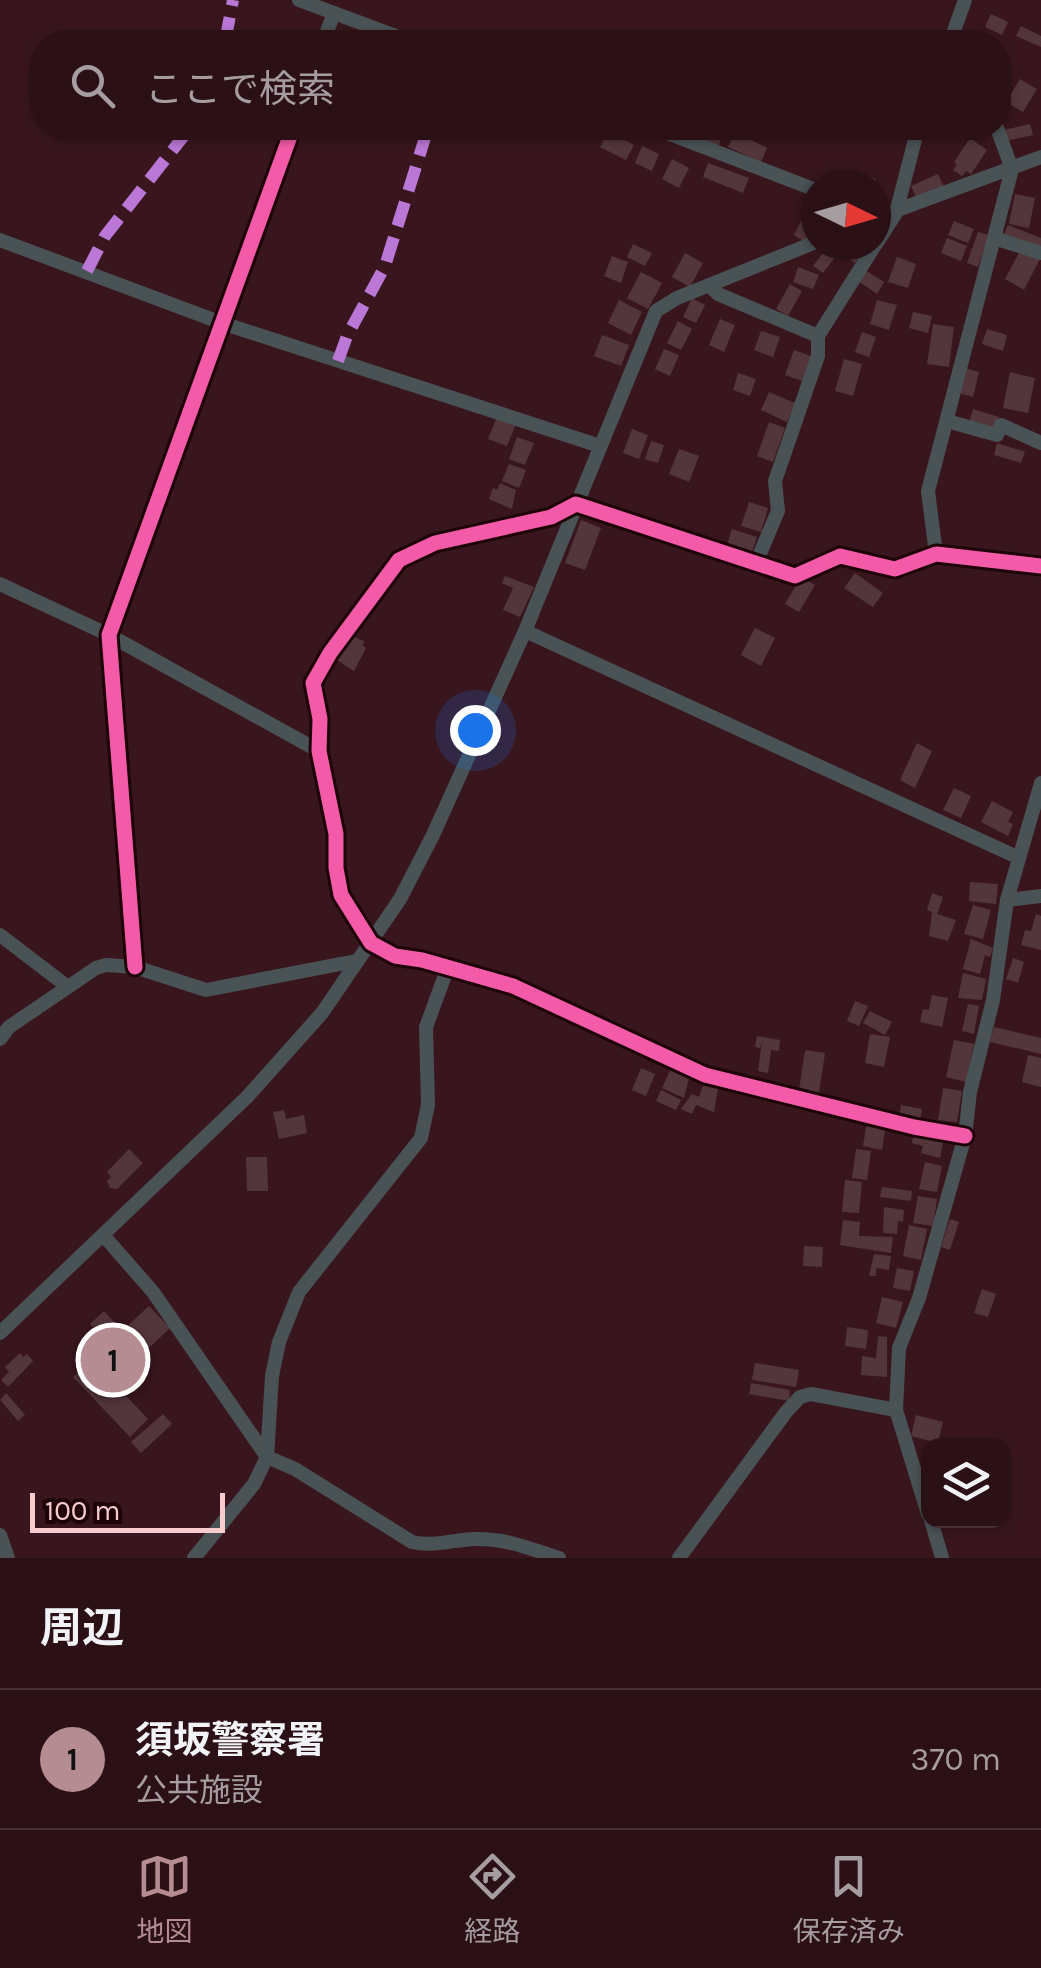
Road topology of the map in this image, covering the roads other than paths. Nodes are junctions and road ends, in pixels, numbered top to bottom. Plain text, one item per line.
1 (299, 0) edge
2 (965, 0) edge
3 (334, 12) junction
4 (328, 30) edge
5 (381, 30) edge
6 (958, 30) edge
7 (289, 140) edge
8 (685, 140) edge
9 (915, 140) edge
10 (1001, 140) edge
11 (1041, 157) edge
12 (1012, 169) junction
13 (801, 184) edge
14 (896, 213) junction
15 (891, 214) edge
16 (891, 221) edge
17 (994, 238) junction
18 (0, 240) edge
19 (801, 248) edge
20 (1041, 253) edge
21 (866, 260) edge
22 (710, 285) junction
23 (222, 323) junction
24 (818, 336) junction
25 (946, 421) junction
26 (1041, 443) edge
27 (600, 446) junction
28 (576, 504) junction
29 (936, 554) junction
30 (756, 563) junction
31 (1041, 566) edge
32 (0, 584) edge
33 (525, 631) junction
34 (109, 634) junction
35 (319, 751) junction
36 (1041, 782) edge
37 (1018, 856) junction
38 (1041, 896) edge
39 (1007, 900) junction
40 (0, 934) edge
41 (372, 943) junction
42 (356, 960) junction
43 (136, 967) junction
44 (448, 967) junction
45 (68, 987) junction
46 (0, 1038) edge
47 (965, 1136) junction
48 (104, 1236) junction
49 (0, 1333) edge
50 (896, 1410) junction
51 (267, 1457) junction
52 (921, 1489) edge
53 (933, 1528) edge
54 (0, 1535) edge
55 (8, 1558) edge
56 (194, 1558) edge
57 (560, 1558) edge
58 (679, 1558) edge
59 (942, 1558) edge

1 - 3 street
2 - 6 street
3 - 4 street
3 - 5 street
7 - 23 street
8 - 13 street
9 - 14 street
10 - 12 street
11 - 12 street
12 - 14 street
12 - 17 street
14 - 15 street
14 - 16 street
17 - 20 street
17 - 25 street
18 - 23 street
19 - 22 street
21 - 24 street
22 - 24 street
22 - 27 street
23 - 27 street
23 - 34 street
24 - 30 street
25 - 26 street
25 - 29 street
27 - 28 street
28 - 30 street
28 - 33 street
28 - 35 street
29 - 30 street
29 - 31 street
32 - 34 street
33 - 37 street
33 - 41 street
34 - 35 street
34 - 43 street
35 - 41 street
36 - 37 street
37 - 39 street
38 - 39 street
39 - 47 street
40 - 45 street
41 - 42 street
41 - 44 street
42 - 43 street
42 - 48 street
43 - 45 street
44 - 47 street
44 - 51 street
45 - 46 street
47 - 50 street
48 - 49 street
48 - 51 street
50 - 52 street
50 - 58 street
51 - 56 street
51 - 57 street
53 - 59 street
54 - 55 street

